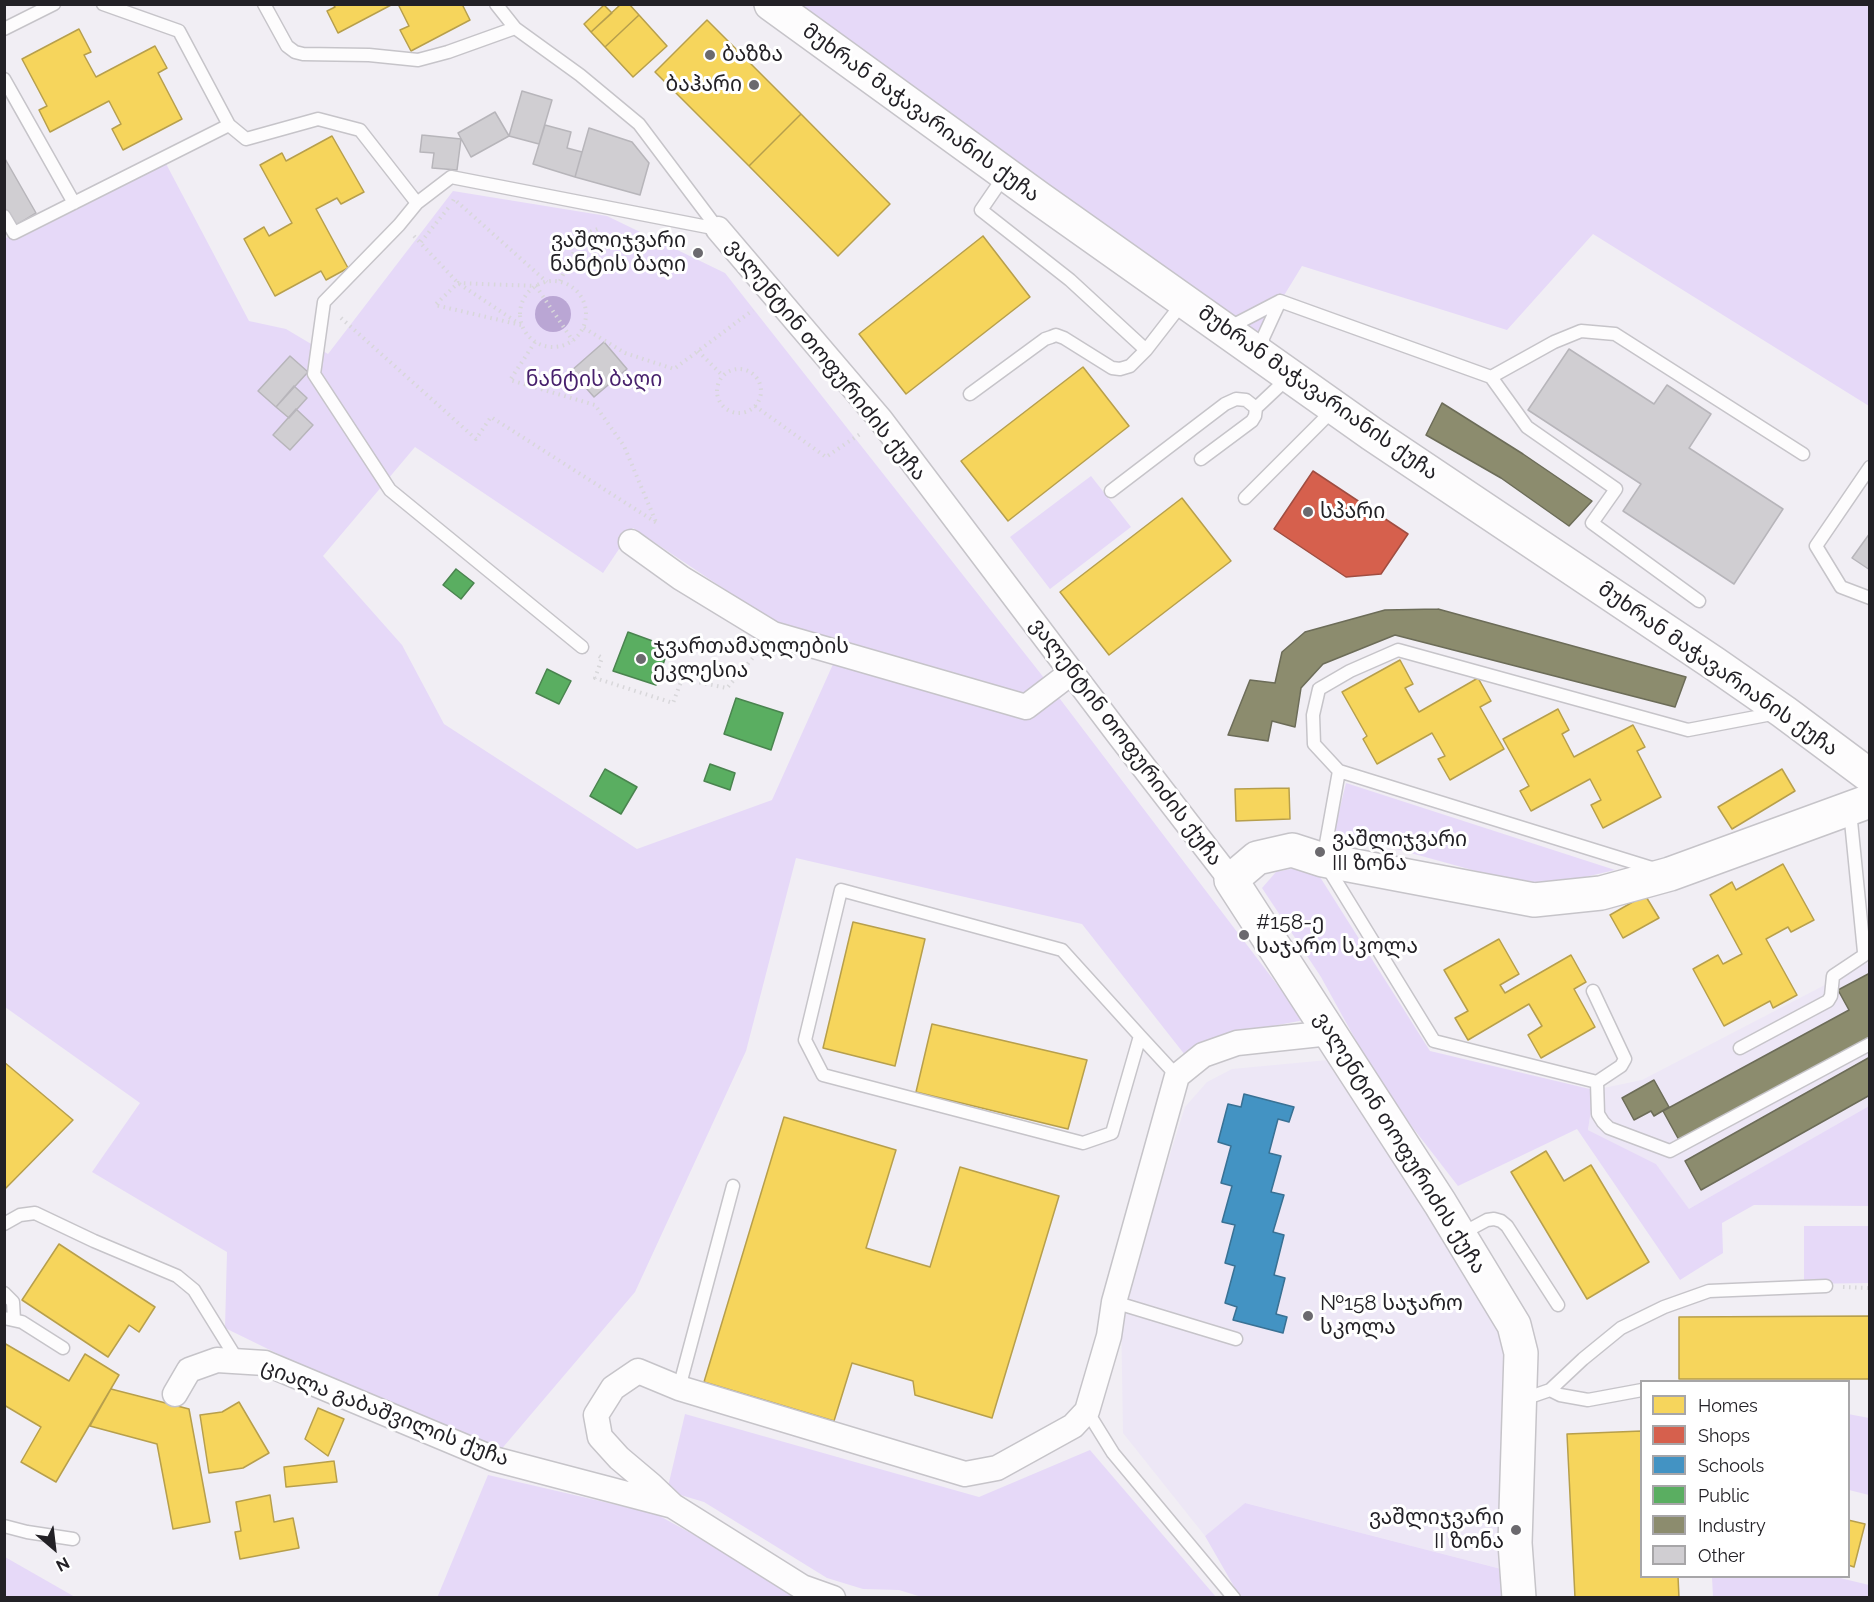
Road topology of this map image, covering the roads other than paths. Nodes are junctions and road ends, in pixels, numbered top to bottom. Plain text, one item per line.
1 (54, 4) edge
2 (103, 4) edge
3 (264, 4) edge
4 (496, 4) edge
5 (771, 4) edge
6 (515, 28) junction
7 (4, 29) edge
8 (4, 79) edge
9 (229, 125) junction
10 (1006, 174) junction
11 (74, 203) junction
12 (417, 203) junction
13 (4, 216) edge
14 (718, 228) junction
15 (1184, 300) junction
16 (1280, 302) junction
17 (1225, 329) junction
18 (1146, 350) junction
19 (1281, 368) junction
20 (1491, 377) junction
21 (970, 394) dead end
22 (1335, 407) junction
23 (1256, 408) junction
24 (1803, 454) dead end
25 (1201, 459) dead end
26 (1869, 467) edge
27 (1111, 491) dead end
28 (1245, 498) dead end
29 (631, 542) dead end
30 (1869, 598) edge
31 (1699, 601) dead end
32 (582, 647) road end
33 (1072, 672) junction
34 (1784, 712) junction
35 (1339, 771) junction
36 (1869, 776) edge
37 (1859, 804) edge
38 (1323, 860) junction
39 (1670, 874) junction
40 (1231, 880) junction
41 (1593, 991) dead end
42 (1330, 1033) junction
43 (1140, 1036) junction
44 (1869, 1044) edge
45 (1740, 1048) dead end
46 (1177, 1076) junction
47 (1597, 1082) junction
48 (733, 1186) dead end
49 (4, 1224) edge
50 (1459, 1235) junction
51 (1826, 1286) dead end
52 (4, 1293) edge
53 (1114, 1302) junction
54 (1558, 1305) dead end
55 (10, 1319) edge
56 (1236, 1338) dead end
57 (63, 1348) dead end
58 (238, 1361) junction
59 (679, 1388) junction
60 (1550, 1390) junction
61 (1640, 1390) edge
62 (175, 1394) dead end
63 (1519, 1401) junction
64 (1087, 1411) junction
65 (673, 1506) junction
66 (4, 1526) edge
67 (73, 1539) dead end
68 (833, 1598) edge
69 (1234, 1598) edge
70 (1519, 1598) edge

1 - 7 lane
2 - 9 lane
3 - 6 lane
4 - 6 lane, ვალენტინ თოფურიძის ქუჩა
5 - 10 street, მუხრან მაჭავარიანის ქუჩა
6 - 14 lane, ვალენტინ თოფურიძის ქუჩა
8 - 11 lane
9 - 11 lane
9 - 12 lane
10 - 15 street, მუხრან მაჭავარიანის ქუჩა
10 - 18 lane
11 - 13 lane
12 - 14 lane
12 - 32 lane
14 - 33 street, ვალენტინ თოფურიძის ქუჩა
15 - 17 street, მუხრან მაჭავარიანის ქუჩა
15 - 18 lane
16 - 17 lane
16 - 19 lane
16 - 20 lane
17 - 19 street, მუხრან მაჭავარიანის ქუჩა
18 - 21 lane
19 - 22 street, მუხრან მაჭავარიანის ქუჩა
19 - 23 lane
20 - 24 lane
20 - 31 lane
22 - 28 lane
22 - 34 street, მუხრან მაჭავარიანის ქუჩა
23 - 25 lane
23 - 27 lane
26 - 30 lane
29 - 33 street
33 - 40 street, ვალენტინ თოფურიძის ქუჩა
34 - 35 lane
34 - 36 street, მუხრან მაჭავარიანის ქუჩა
35 - 38 lane
35 - 39 lane
37 - 39 street
37 - 45 lane
38 - 39 street
38 - 40 street
38 - 47 lane
40 - 42 street, ვალენტინ თოფურიძის ქუჩა
41 - 47 lane
42 - 46 street
42 - 50 street, ვალენტინ თოფურიძის ქუჩა
43 - 43 lane
43 - 46 lane
44 - 47 lane
46 - 53 street
48 - 59 lane
49 - 58 lane
50 - 54 lane
50 - 63 street, ვალენტინ თოფურიძის ქუჩა
51 - 60 lane
52 - 55 lane
53 - 56 lane
53 - 64 street
55 - 57 lane
58 - 62 street, ციალა გაბაშვილის ქუჩა
58 - 65 street, ციალა გაბაშვილის ქუჩა
59 - 64 street
59 - 65 street
60 - 61 lane
60 - 63 lane
63 - 70 street, ვალენტინ თოფურიძის ქუჩა
64 - 69 lane
65 - 68 street, ციალა გაბაშვილის ქუჩა
66 - 67 lane

